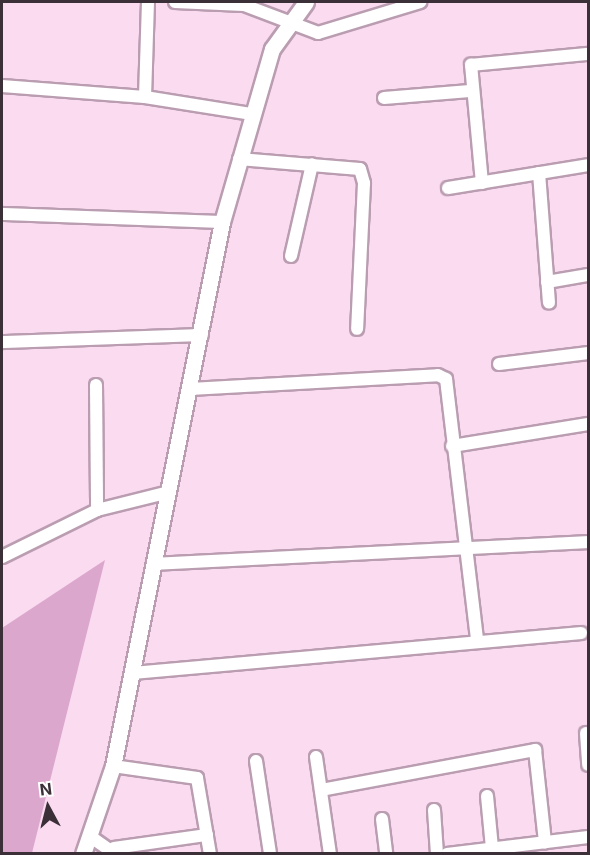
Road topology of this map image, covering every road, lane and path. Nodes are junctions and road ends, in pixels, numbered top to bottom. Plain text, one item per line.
1 (148, 2) edge
2 (175, 2) edge
3 (306, 2) edge
4 (420, 2) edge
5 (285, 24) junction
6 (588, 54) edge
7 (2, 86) edge
8 (470, 91) junction
9 (145, 97) junction
10 (384, 98) dead end
11 (251, 114) junction
12 (239, 159) junction
13 (312, 164) junction
14 (588, 165) edge
15 (539, 173) junction
16 (482, 183) junction
17 (448, 188) dead end
18 (2, 214) edge
19 (222, 222) junction
20 (291, 256) dead end
21 (588, 275) edge
22 (547, 282) junction
23 (549, 303) dead end
24 (357, 329) dead end
25 (202, 335) junction
26 (2, 342) edge
27 (588, 353) edge
28 (500, 364) dead end
29 (96, 385) dead end
30 (190, 389) junction
31 (588, 424) edge
32 (452, 446) junction
33 (169, 492) junction
34 (97, 510) junction
35 (588, 542) edge
36 (464, 550) junction
37 (2, 557) edge
38 (153, 564) junction
39 (581, 633) dead end
40 (477, 638) junction
41 (133, 673) junction
42 (586, 734) dead end
43 (316, 757) dead end
44 (256, 761) dead end
45 (588, 765) edge
46 (113, 766) junction
47 (321, 790) junction
48 (487, 796) dead end
49 (434, 810) dead end
50 (382, 819) dead end
51 (207, 835) junction
52 (91, 837) junction
53 (588, 837) edge
54 (545, 842) junction
55 (500, 850) edge
56 (114, 851) edge
57 (83, 854) edge
58 (210, 854) edge
59 (270, 854) edge
60 (330, 854) edge
61 (386, 854) edge
62 (438, 854) edge
63 (447, 854) edge

1 - 9 street
2 - 5 street
3 - 5 street
4 - 5 street
5 - 11 street
6 - 8 street
7 - 9 street
8 - 10 street
8 - 16 street
9 - 11 street
11 - 12 street
12 - 13 street
12 - 19 street
13 - 20 street
13 - 24 street
14 - 15 street
15 - 16 street
15 - 22 street
16 - 17 street
18 - 19 street
19 - 25 street
21 - 22 street
22 - 23 street
25 - 26 street
25 - 30 street
27 - 28 street
29 - 34 street
30 - 32 street
30 - 33 street
31 - 32 street
32 - 36 street
33 - 34 street
33 - 38 street
34 - 37 street
35 - 36 street
36 - 38 street
36 - 40 street
38 - 41 street
39 - 40 street
40 - 41 street
41 - 46 street
42 - 45 street
43 - 47 street
44 - 59 street
46 - 51 street
46 - 52 street
47 - 54 street
47 - 60 street
48 - 55 street
49 - 62 street
50 - 61 street
51 - 56 street
51 - 58 street
52 - 56 street
52 - 57 street
53 - 54 street
54 - 55 street
55 - 63 street

